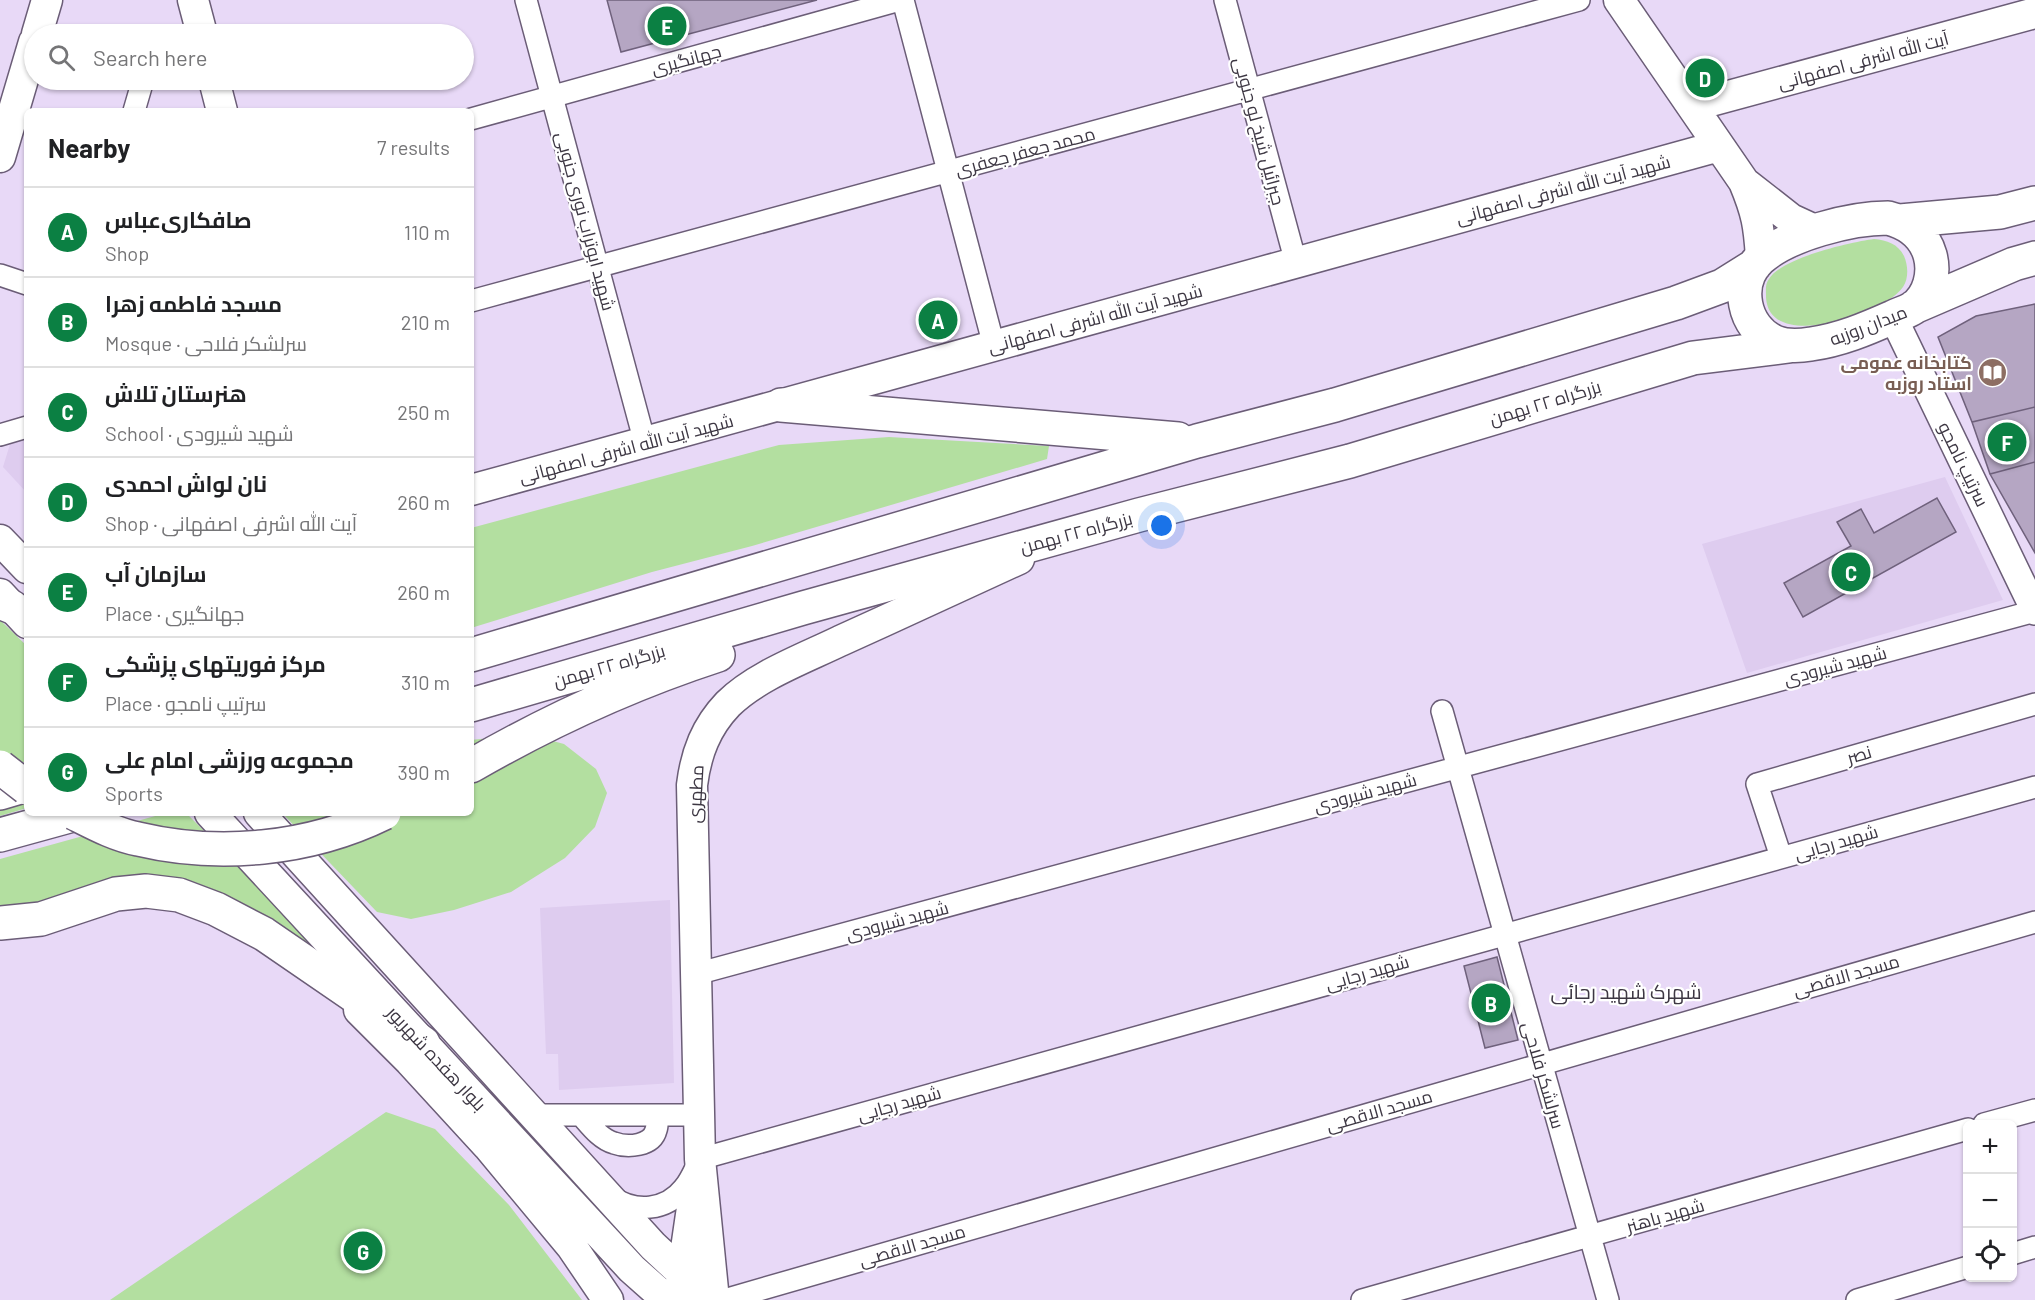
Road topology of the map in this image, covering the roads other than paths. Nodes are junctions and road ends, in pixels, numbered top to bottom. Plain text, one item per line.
1 (47, 0) edge
2 (193, 0) edge
3 (526, 0) edge
4 (902, 0) edge
5 (1225, 0) edge
6 (1579, 0) edge
7 (1619, 0) edge
8 (2035, 13) edge
9 (40, 24) edge
10 (199, 24) edge
11 (24, 66) edge
12 (140, 90) edge
13 (217, 90) edge
14 (1249, 90) junction
15 (552, 96) junction
16 (1692, 106) junction
17 (7, 107) edge
18 (135, 108) edge
19 (221, 108) edge
20 (474, 117) edge
21 (1719, 146) junction
22 (0, 157) edge
23 (948, 172) junction
24 (1744, 182) junction
25 (2035, 203) edge
26 (1900, 222) junction
27 (1817, 231) junction
28 (2035, 258) edge
29 (1757, 262) junction
30 (1296, 263) junction
31 (598, 268) junction
32 (0, 275) edge
33 (24, 283) edge
34 (474, 301) edge
35 (1904, 312) junction
36 (994, 346) junction
37 (1789, 346) junction
38 (780, 405) junction
39 (24, 428) edge
40 (0, 435) edge
41 (1197, 441) junction
42 (645, 443) junction
43 (474, 489) edge
44 (1180, 505) junction
45 (0, 540) edge
46 (1029, 554) junction
47 (24, 565) edge
48 (2035, 611) edge
49 (474, 654) edge
50 (474, 704) edge
51 (2035, 704) edge
52 (1442, 711) dead end
53 (474, 764) edge
54 (0, 767) edge
55 (1458, 767) junction
56 (24, 784) edge
57 (24, 787) edge
58 (2035, 787) edge
59 (0, 793) edge
60 (69, 816) edge
61 (81, 816) edge
62 (213, 816) edge
63 (262, 816) edge
64 (376, 816) edge
65 (0, 835) edge
66 (1781, 857) junction
67 (2035, 922) edge
68 (0, 923) edge
69 (1505, 934) junction
70 (696, 974) junction
71 (328, 978) junction
72 (423, 1044) junction
73 (1541, 1063) junction
74 (2035, 1110) edge
75 (534, 1115) junction
76 (581, 1115) junction
77 (657, 1115) junction
78 (699, 1115) junction
79 (2001, 1120) edge
80 (1963, 1130) edge
81 (700, 1160) junction
82 (600, 1188) junction
83 (1590, 1236) junction
84 (2035, 1247) edge
85 (2017, 1253) edge
86 (1963, 1269) edge
87 (681, 1287) edge
88 (1862, 1299) edge
89 (608, 1300) edge
90 (667, 1300) edge
91 (712, 1300) edge
92 (724, 1300) edge
93 (1362, 1300) edge
94 (1608, 1300) edge

1 - 9 main road
2 - 10 main road
3 - 15 street, شهید ابوتراب نوری جنوبی
4 - 15 street, جهانگیری
4 - 23 street
5 - 14 street, جبرائیل شیخ لو جنوبی
6 - 14 street, محمد جعفر جعفری
7 - 16 main road
8 - 16 main road, آیت الله اشرفی اصفهانی
11 - 17 main road
12 - 18 street
13 - 19 main road
14 - 23 street, محمد جعفر جعفری
14 - 30 street, جبرائیل شیخ لو جنوبی
15 - 20 street, جهانگیری
15 - 31 street, شهید ابوتراب نوری جنوبی
16 - 21 main road
17 - 22 main road
21 - 24 main road
21 - 30 main road, شهید آیت الله اشرفی اصفهانی
23 - 31 street, محمد جعفر جعفری
23 - 36 street
24 - 27 main road
24 - 29 main road
25 - 26 highway
26 - 27 highway
26 - 35 highway, میدان روزبه
27 - 29 highway
28 - 35 highway
29 - 37 highway
29 - 41 highway
30 - 36 main road, شهید آیت الله اشرفی اصفهانی
31 - 34 street, محمد جعفر جعفری
31 - 42 street, شهید ابوتراب نوری جنوبی
32 - 33 street
35 - 37 highway, میدان روزبه
35 - 48 street, سرتیپ نامجو
36 - 38 main road, شهید آیت الله اشرفی اصفهانی
37 - 44 highway, بزرگراه ۲۲ بهمن
38 - 41 highway
38 - 42 main road, شهید آیت الله اشرفی اصفهانی
39 - 40 street
41 - 49 highway
42 - 43 main road, شهید آیت الله اشرفی اصفهانی
44 - 46 highway
44 - 50 highway, بزرگراه ۲۲ بهمن
45 - 47 main road
46 - 53 highway
46 - 70 main road, مطهری
48 - 55 street, شهید شیرودی
51 - 66 street, نصر
52 - 55 street, سرلشکر فلاحی
54 - 56 highway, bridge
55 - 69 street, سرلشکر فلاحی
55 - 70 street, شهید شیرودی
57 - 59 highway
58 - 66 street, شهید رجایی
60 - 65 highway
61 - 64 highway, bridge
62 - 72 main road, بلوار هفده شهریور
63 - 75 main road, بلوار هفده شهریور
66 - 69 street, شهید رجایی
67 - 73 street, مسجد الاقصی
68 - 71 highway
69 - 73 street, سرلشکر فلاحی
69 - 81 street, شهید رجایی
70 - 78 main road, مطهری
71 - 72 highway
71 - 89 main road
72 - 90 main road, بلوار هفده شهریور
73 - 83 street, سرلشکر فلاحی
73 - 92 street, مسجد الاقصی
74 - 79 street
75 - 76 street
75 - 82 main road, بلوار هفده شهریور
76 - 77 street
76 - 77 street
77 - 78 street
78 - 81 main road, مطهری
80 - 83 street, شهید باهنر
81 - 82 street
81 - 87 main road
81 - 91 main road
82 - 87 main road, بلوار هفده شهریور
83 - 93 street, شهید باهنر
83 - 94 street, سرلشکر فلاحی
84 - 85 street
86 - 88 street
87 - 91 main road, بلوار هفده شهریور

